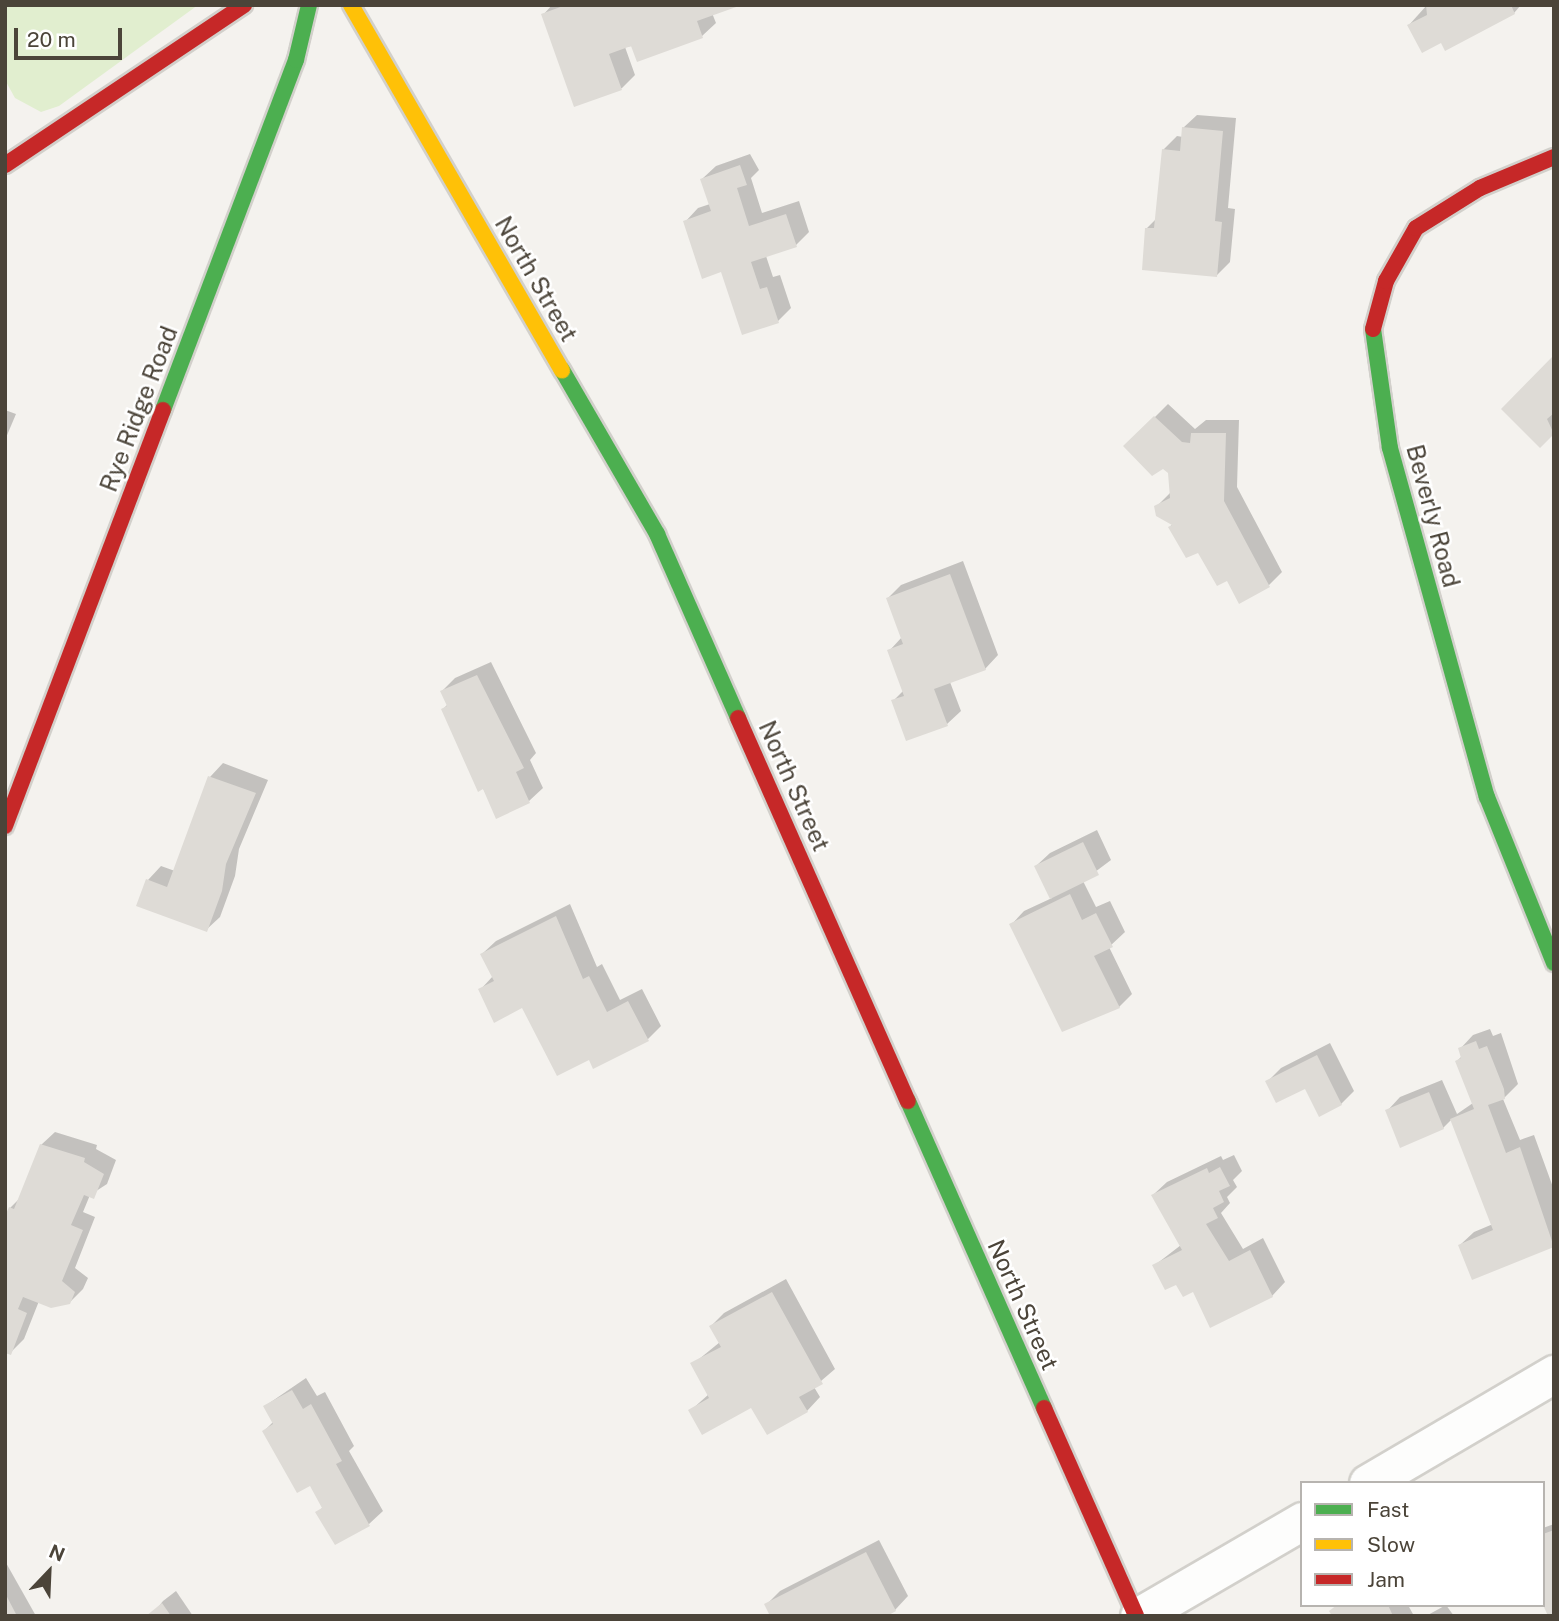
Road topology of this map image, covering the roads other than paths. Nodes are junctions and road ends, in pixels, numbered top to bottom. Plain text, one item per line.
1 (244, 5) edge
2 (309, 5) edge
3 (351, 5) edge
4 (1554, 157) edge
5 (5, 165) edge
6 (5, 826) edge
7 (1554, 963) edge
8 (1554, 1374) edge
9 (1371, 1481) edge
10 (1300, 1522) edge
11 (1138, 1616) edge

1 - 5 street
2 - 6 street, Rye Ridge Road
3 - 11 street, North Street
4 - 7 street, Beverly Road
8 - 9 street
10 - 11 street

